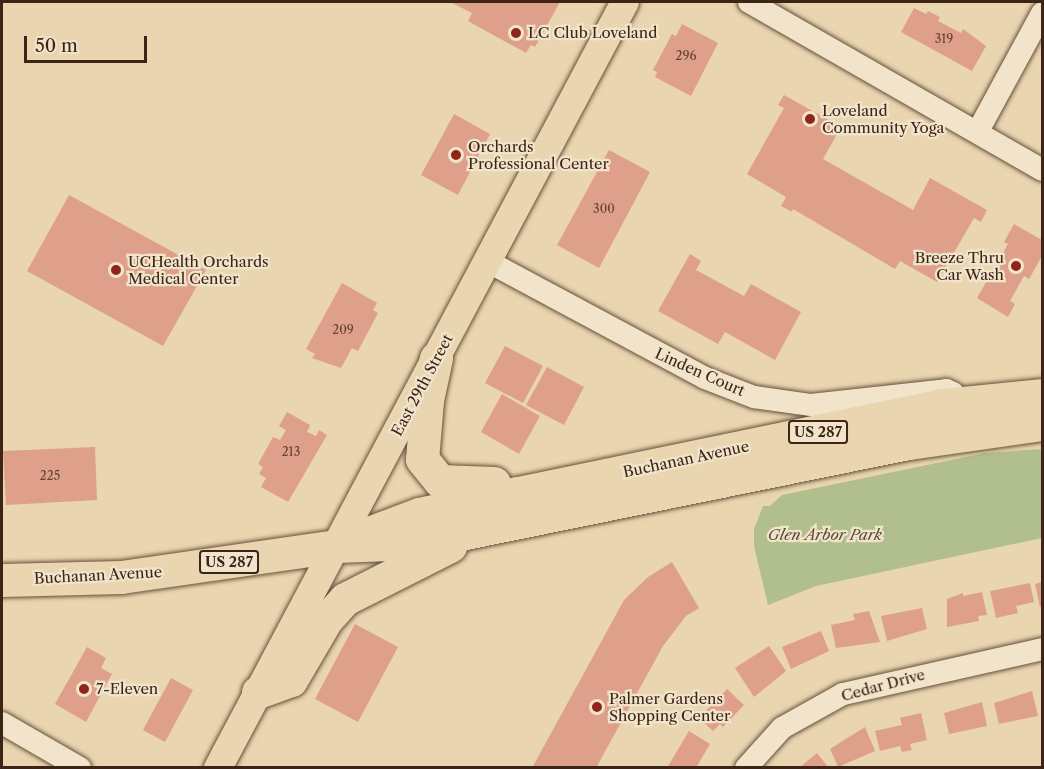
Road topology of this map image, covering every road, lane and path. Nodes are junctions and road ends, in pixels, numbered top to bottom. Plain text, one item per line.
1 (625, 2) edge
2 (749, 2) edge
3 (1042, 13) edge
4 (978, 131) junction
5 (1042, 170) edge
6 (487, 261) junction
7 (436, 358) junction
8 (1042, 395) edge
9 (968, 400) junction
10 (1042, 424) edge
11 (594, 479) junction
12 (466, 535) junction
13 (336, 546) junction
14 (2, 580) edge
15 (1042, 649) edge
16 (258, 692) junction
17 (2, 723) edge
18 (80, 768) edge
19 (218, 768) edge
20 (746, 768) edge

1 - 6 main road, East 29th Street
2 - 4 street
3 - 4 street
4 - 5 street
6 - 7 main road, East 29th Street
6 - 9 street, Linden Court
7 - 11 highway
7 - 13 main road, East 29th Street
8 - 9 highway, Buchanan Avenue / US 287
9 - 11 highway, Buchanan Avenue / US 287
10 - 12 highway, Buchanan Avenue / US 287
11 - 13 highway, Buchanan Avenue / US 287
12 - 13 highway, Buchanan Avenue / US 287
12 - 16 highway
13 - 14 highway, Buchanan Avenue / US 287
13 - 16 main road, East 29th Street
15 - 20 street, Cedar Drive
16 - 19 main road, East 29th Street
17 - 18 street

